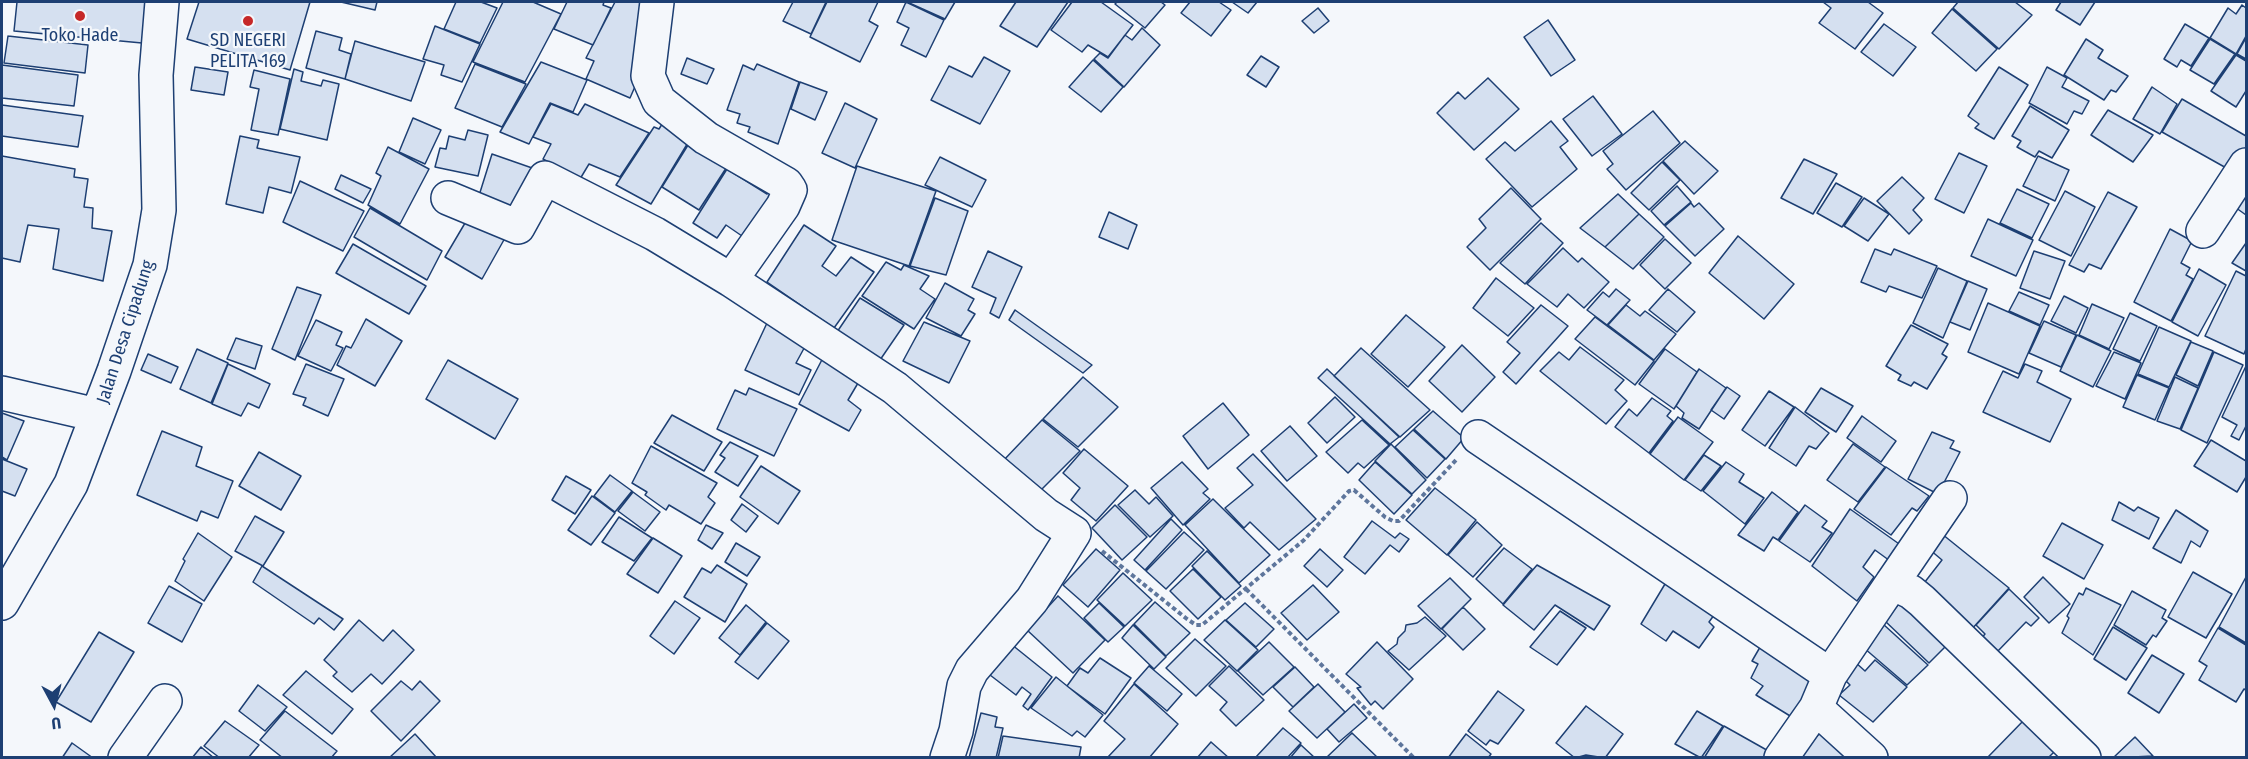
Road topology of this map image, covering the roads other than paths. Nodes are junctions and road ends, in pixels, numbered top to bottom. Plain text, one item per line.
1 (162, 2) edge
2 (657, 2) edge
3 (2247, 165) edge
4 (448, 198) dead end
5 (2203, 231) dead end
6 (731, 280) junction
7 (2, 393) edge
8 (98, 415) junction
9 (1478, 437) road end
10 (1950, 498) dead end
11 (1892, 583) junction
12 (2, 603) edge
13 (1830, 675) junction
14 (165, 701) dead end
15 (1816, 708) junction
16 (125, 758) edge
17 (947, 758) edge
18 (1781, 758) edge
19 (1871, 758) edge
20 (2084, 758) edge

1 - 8 street, Jalan Desa Cipadung
2 - 6 street
3 - 5 street
4 - 6 street
6 - 17 street
7 - 8 street
8 - 12 street, Jalan Desa Cipadung
9 - 13 street
10 - 11 street
11 - 13 street
11 - 20 street
13 - 15 street
14 - 16 street
15 - 18 street
15 - 19 street

